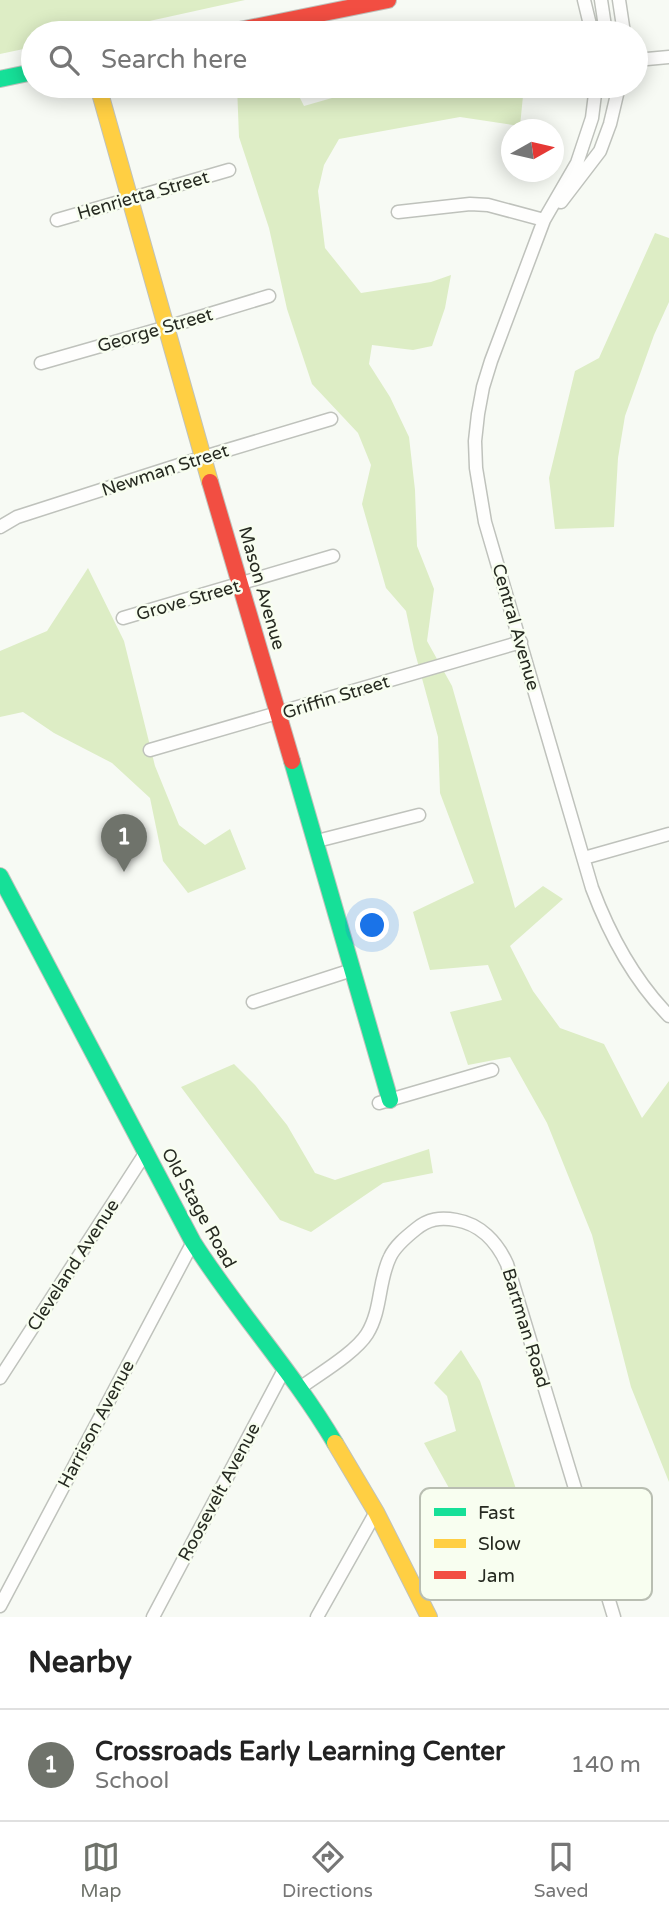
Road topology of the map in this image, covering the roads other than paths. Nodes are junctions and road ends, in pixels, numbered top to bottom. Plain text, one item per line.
1 (388, 0) edge
2 (584, 0) edge
3 (601, 0) edge
4 (619, 0) edge
5 (284, 21) edge
6 (589, 21) edge
7 (605, 21) edge
8 (622, 21) edge
9 (669, 57) edge
10 (648, 60) edge
11 (21, 75) edge
12 (0, 79) edge
13 (101, 98) edge
14 (595, 98) edge
15 (616, 98) edge
16 (229, 170) dead end
17 (128, 198) junction
18 (398, 212) dead end
19 (57, 219) dead end
20 (544, 220) junction
21 (269, 296) dead end
22 (167, 327) junction
23 (41, 363) dead end
24 (331, 419) dead end
25 (204, 457) junction
26 (0, 527) edge
27 (333, 556) dead end
28 (241, 585) junction
29 (123, 618) dead end
30 (521, 642) junction
31 (279, 713) junction
32 (150, 750) dead end
33 (419, 815) dead end
34 (669, 834) edge
35 (317, 841) junction
36 (584, 858) junction
37 (0, 876) edge
38 (352, 970) junction
39 (253, 1002) dead end
40 (669, 1016) edge
41 (492, 1070) dead end
42 (385, 1101) joint
43 (146, 1152) junction
44 (193, 1242) junction
45 (285, 1368) junction
46 (0, 1378) edge
47 (300, 1388) junction
48 (575, 1488) edge
49 (376, 1512) junction
50 (420, 1599) edge
51 (420, 1600) edge
52 (609, 1600) edge
53 (0, 1606) edge
54 (153, 1617) edge
55 (317, 1617) edge
56 (429, 1617) edge
57 (614, 1617) edge

1 - 5 street
2 - 6 street
3 - 7 street
4 - 8 street
9 - 10 street
11 - 12 street
13 - 17 street, Mason Avenue
14 - 20 street, Central Avenue
15 - 20 street, Central Avenue
16 - 17 street, Henrietta Street
17 - 19 street, Henrietta Street
17 - 22 street, Mason Avenue
18 - 20 street
20 - 30 street, Central Avenue
21 - 22 street, George Street
22 - 23 street, George Street
22 - 25 street, Mason Avenue
24 - 25 street, Newman Street
25 - 26 street, Newman Street
25 - 28 street, Mason Avenue
27 - 28 street, Grove Street
28 - 29 street, Grove Street
28 - 31 street, Mason Avenue
30 - 31 street, Griffin Street
30 - 36 street, Central Avenue
31 - 32 street, Griffin Street
31 - 35 street, Mason Avenue
33 - 35 street
34 - 36 street
35 - 38 street, Mason Avenue
36 - 40 street, Central Avenue
37 - 43 street, Old Stage Road
38 - 39 street
38 - 42 street, Mason Avenue
41 - 42 street
43 - 44 street, Old Stage Road
43 - 46 street, Cleveland Avenue
44 - 45 street, Old Stage Road
44 - 53 street, Harrison Avenue
45 - 47 street, Old Stage Road
45 - 54 street, Roosevelt Avenue
47 - 48 street, Bartman Road
47 - 49 street, Old Stage Road
49 - 50 street, Old Stage Road
49 - 55 street
51 - 56 street, Old Stage Road
52 - 57 street, Bartman Road

